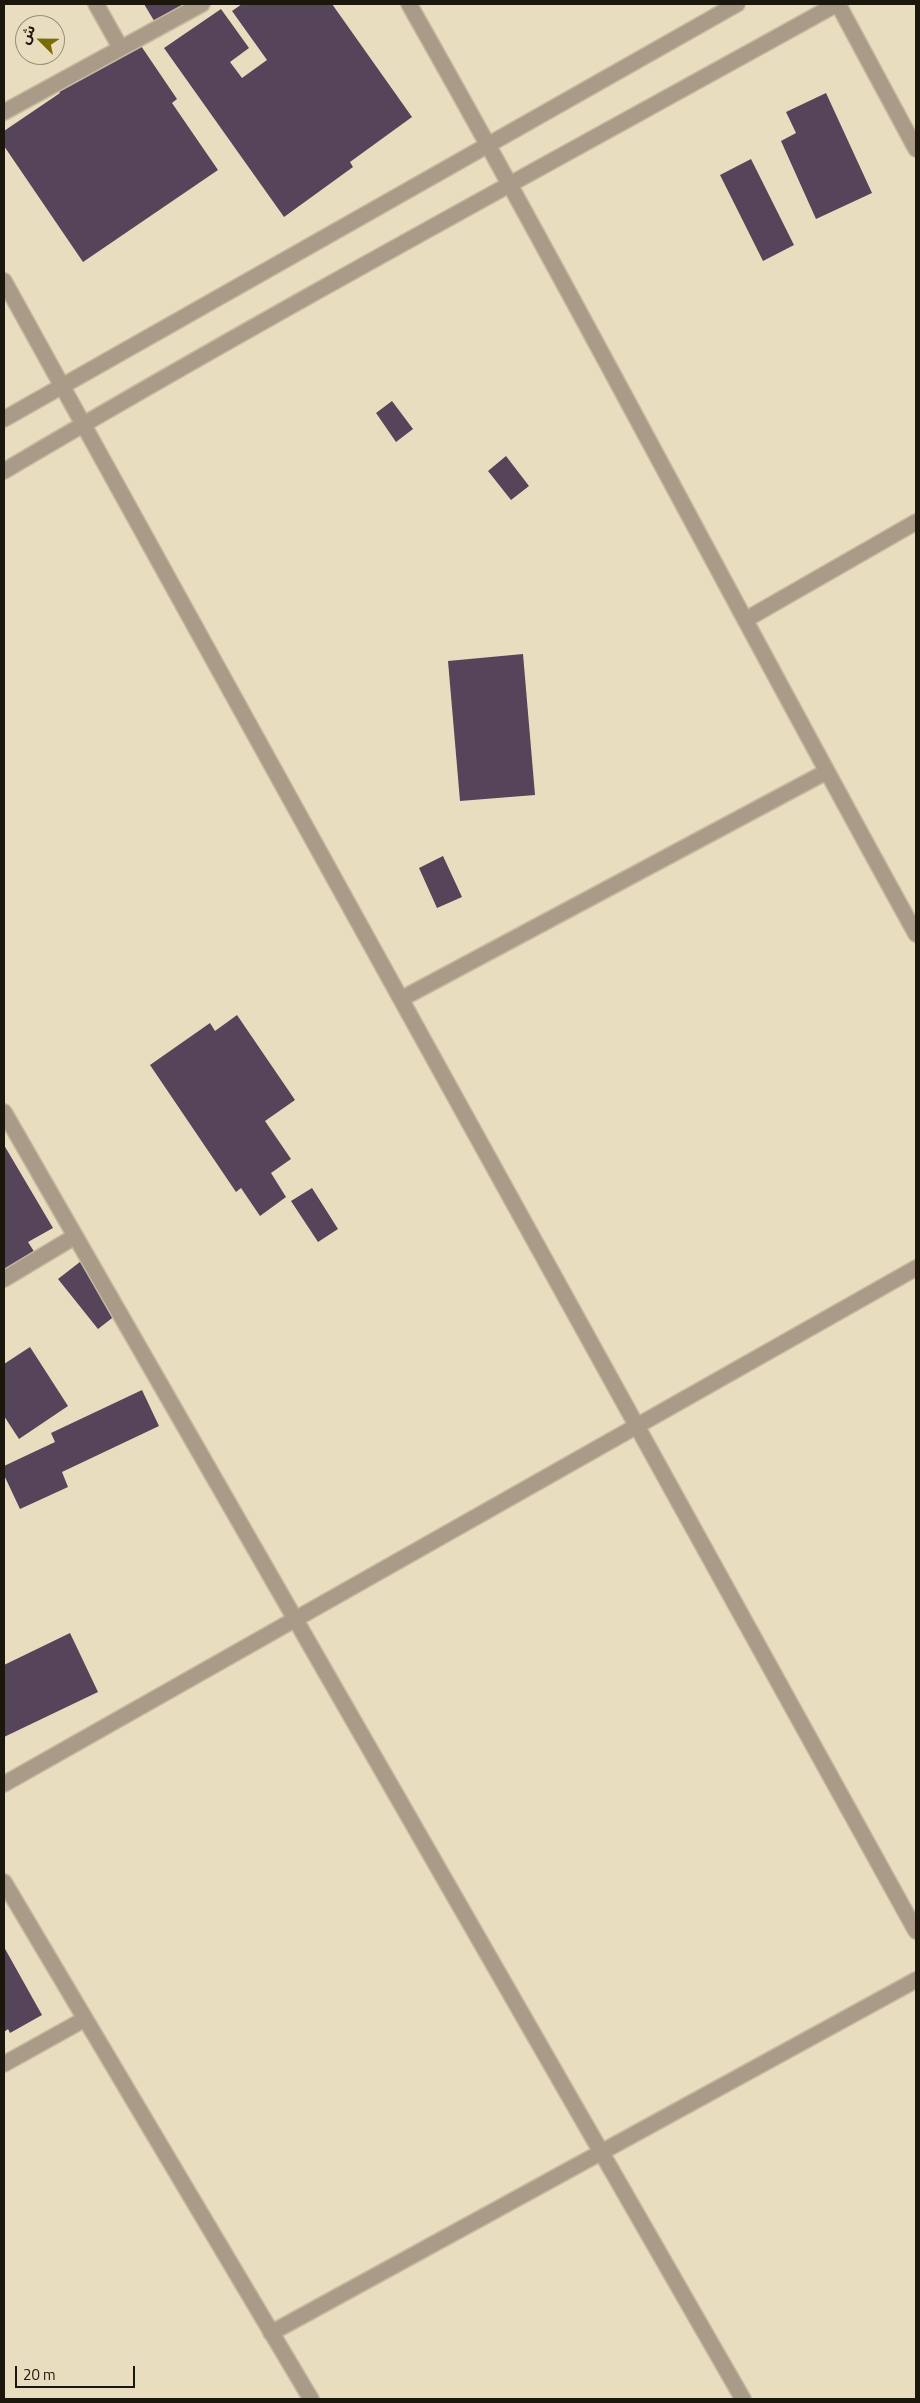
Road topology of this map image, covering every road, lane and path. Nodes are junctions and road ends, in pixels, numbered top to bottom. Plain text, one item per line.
1 (96, 4) edge
2 (202, 4) edge
3 (409, 4) edge
4 (737, 4) edge
5 (838, 4) edge
6 (120, 47) junction
7 (4, 112) edge
8 (489, 145) junction
9 (916, 149) edge
10 (511, 184) junction
11 (4, 281) edge
12 (62, 386) junction
13 (4, 419) edge
14 (83, 424) junction
15 (4, 471) edge
16 (916, 522) edge
17 (745, 620) junction
18 (826, 772) junction
19 (916, 934) edge
20 (401, 999) junction
21 (4, 1112) edge
22 (74, 1237) junction
23 (916, 1268) edge
24 (4, 1279) edge
25 (637, 1426) junction
26 (294, 1620) junction
27 (4, 1784) edge
28 (4, 1882) edge
29 (916, 1931) edge
30 (916, 1980) edge
31 (85, 2019) junction
32 (4, 2064) edge
33 (602, 2153) junction
34 (271, 2333) junction
35 (311, 2399) edge
36 (743, 2399) edge

1 - 6 street
2 - 6 street
3 - 8 street
4 - 8 street
5 - 9 street
5 - 10 street
6 - 7 street
8 - 10 street
8 - 12 street
10 - 14 street
10 - 17 street
11 - 12 street
12 - 13 street
12 - 14 street
14 - 15 street
14 - 20 street
16 - 17 street
17 - 18 street
18 - 19 street
18 - 20 street
20 - 25 street
21 - 22 street
22 - 24 street
22 - 26 street
23 - 25 street
25 - 26 street
25 - 29 street
26 - 27 street
26 - 33 street
28 - 31 street
30 - 33 street
31 - 32 street
31 - 34 street
33 - 34 street
33 - 36 street
34 - 35 street

